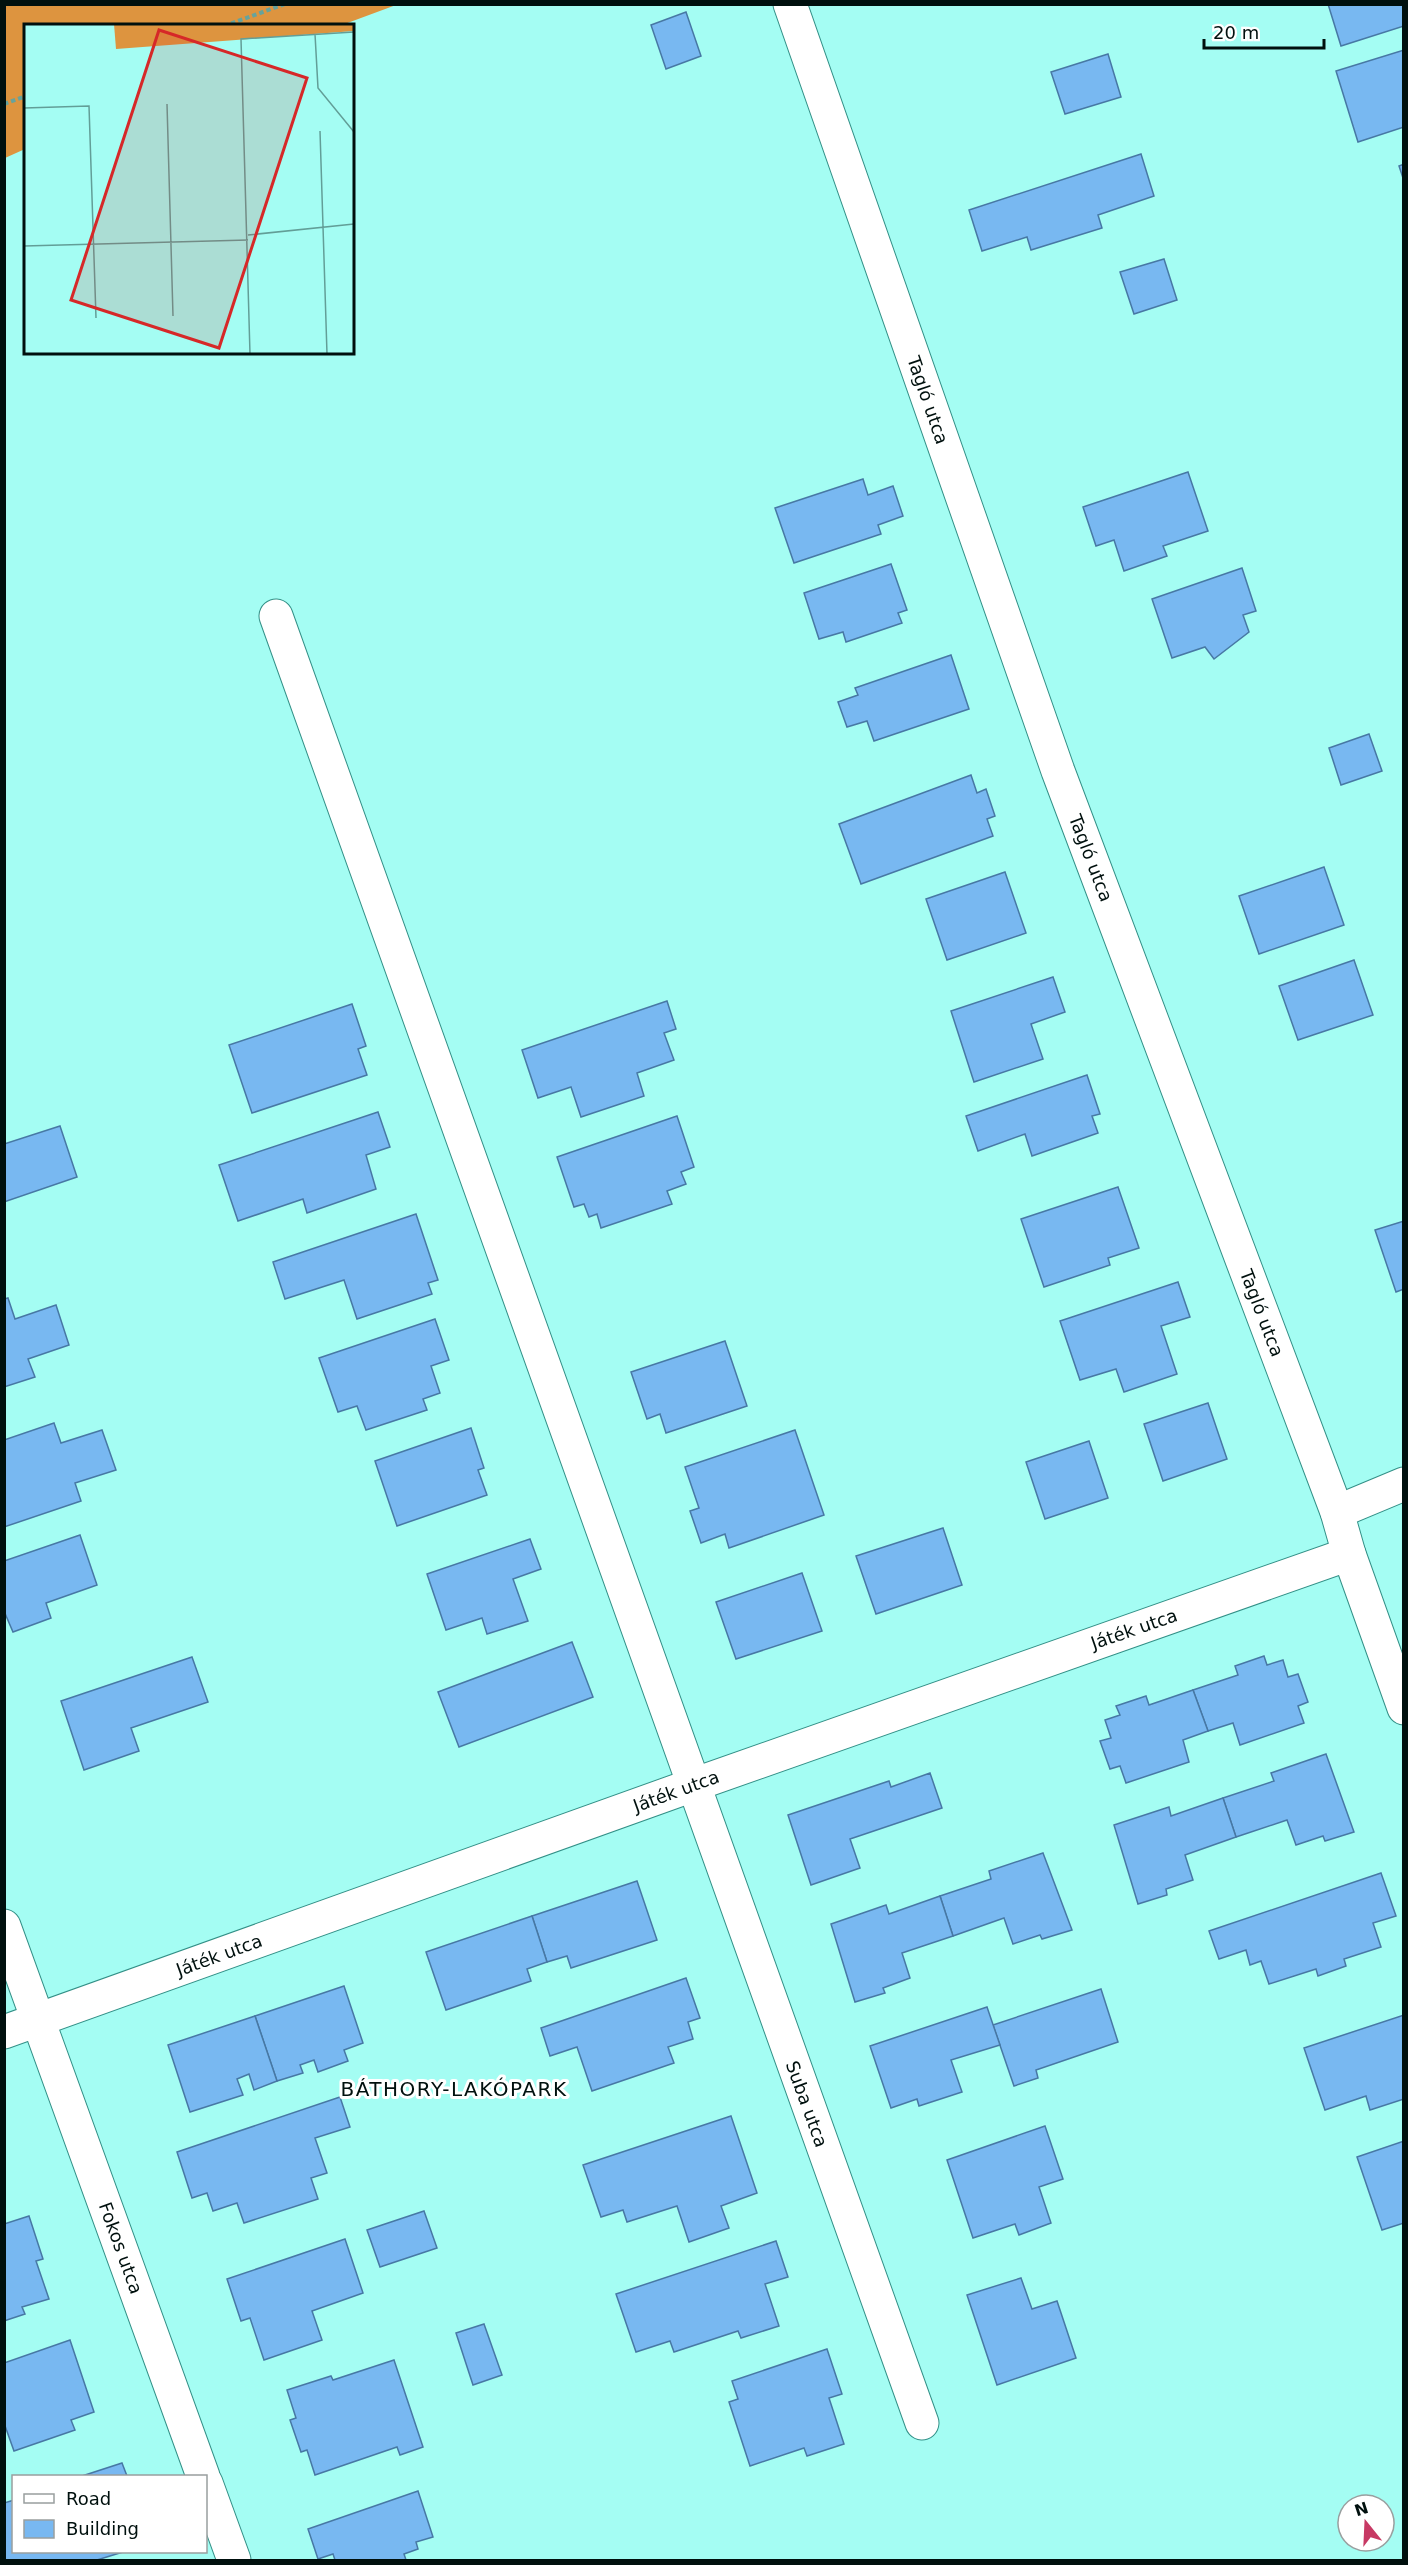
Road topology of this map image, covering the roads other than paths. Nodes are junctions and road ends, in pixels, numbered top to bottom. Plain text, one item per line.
1 (790, 4) edge
2 (276, 616) dead end
3 (1404, 1484) edge
4 (1336, 1512) junction
5 (1349, 1554) junction
6 (1404, 1708) edge
7 (693, 1785) junction
8 (4, 1926) edge
9 (39, 2020) junction
10 (4, 2032) edge
11 (922, 2423) dead end
12 (203, 2475) edge
13 (207, 2485) edge
14 (234, 2560) edge

1 - 4 street, Tagló utca
2 - 7 street, Suba utca
3 - 4 street
4 - 5 street, Tagló utca
5 - 6 street, Tagló utca
5 - 7 street, Játék utca
7 - 9 street, Játék utca
7 - 11 street, Suba utca
8 - 9 street, Fokos utca
9 - 10 street, Játék utca
9 - 12 street, Fokos utca
13 - 14 street

